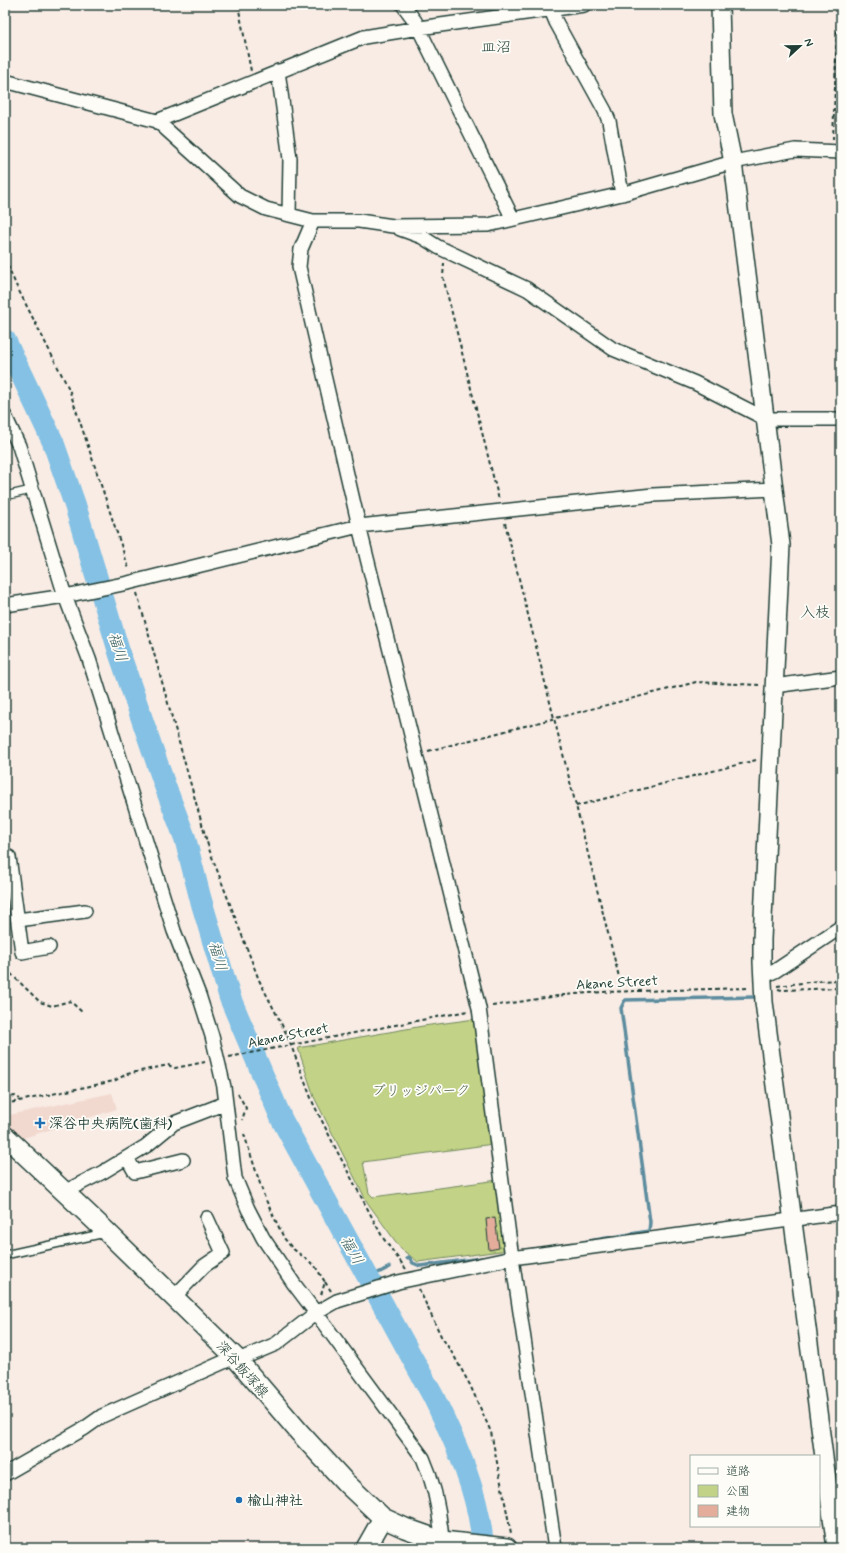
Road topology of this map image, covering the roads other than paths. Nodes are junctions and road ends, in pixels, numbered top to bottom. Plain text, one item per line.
1 (402, 5) edge
2 (584, 5) edge
3 (720, 5) edge
4 (550, 7) edge
5 (418, 28) junction
6 (278, 71) junction
7 (5, 81) edge
8 (157, 121) junction
9 (837, 152) edge
10 (733, 162) junction
11 (622, 194) junction
12 (289, 215) junction
13 (513, 219) junction
14 (313, 221) junction
15 (393, 226) junction
16 (5, 416) edge
17 (766, 418) junction
18 (841, 419) edge
19 (775, 489) junction
20 (31, 490) junction
21 (5, 496) edge
22 (359, 526) junction
23 (69, 596) junction
24 (5, 605) edge
25 (841, 678) edge
26 (774, 686) junction
27 (5, 857) edge
28 (85, 911) dead end
29 (18, 920) junction
30 (841, 927) edge
31 (49, 947) dead end
32 (763, 984) junction
33 (226, 1103) junction
34 (5, 1136) edge
35 (127, 1158) junction
36 (182, 1160) dead end
37 (64, 1192) junction
38 (841, 1214) edge
39 (207, 1218) dead end
40 (793, 1220) junction
41 (107, 1232) junction
42 (5, 1255) edge
43 (512, 1258) junction
44 (174, 1297) junction
45 (316, 1312) junction
46 (236, 1358) junction
47 (5, 1474) edge
48 (383, 1518) junction
49 (446, 1542) junction
50 (508, 1543) edge
51 (366, 1548) edge
52 (555, 1548) edge
53 (836, 1548) edge

1 - 5 street
2 - 4 street
3 - 10 street
4 - 5 street
4 - 11 street
5 - 6 street
5 - 13 street
6 - 8 street
6 - 12 street
7 - 8 street
8 - 12 street
9 - 10 street
10 - 11 street
10 - 17 street
11 - 13 street
12 - 14 street
13 - 15 street
14 - 15 street
14 - 22 street
15 - 17 street
16 - 20 street
17 - 18 street
17 - 19 street
19 - 22 street
19 - 26 street
20 - 21 lane
20 - 23 street
22 - 23 street
22 - 43 street
23 - 24 street
23 - 33 street
25 - 26 street
26 - 32 street
27 - 29 street
28 - 29 street
29 - 31 street
30 - 32 street
32 - 40 street
33 - 35 street
33 - 45 street
34 - 37 main road, 深谷飯塚線
35 - 36 street
35 - 37 street
37 - 41 main road, 深谷飯塚線
38 - 40 street
39 - 44 street
40 - 43 street
40 - 53 street
41 - 42 lane
41 - 44 main road, 深谷飯塚線
43 - 45 street
43 - 52 street
44 - 46 main road, 深谷飯塚線
45 - 46 street
45 - 49 street
46 - 47 street
46 - 48 main road, 深谷飯塚線
48 - 49 main road, 深谷飯塚線
48 - 51 main road
49 - 50 main road, 深谷飯塚線

